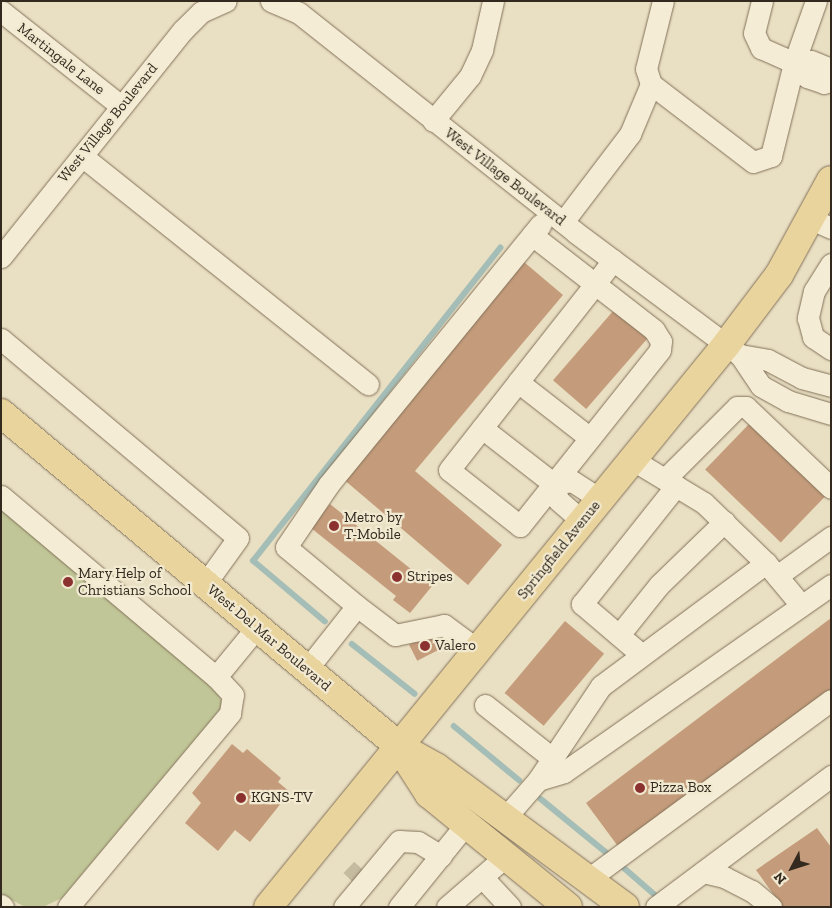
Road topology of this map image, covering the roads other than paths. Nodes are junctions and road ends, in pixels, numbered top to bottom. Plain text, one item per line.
1 (226, 1) edge
2 (271, 1) edge
3 (493, 1) edge
4 (663, 1) edge
5 (762, 1) edge
6 (816, 1) edge
7 (1, 11) edge
8 (798, 65) junction
9 (831, 70) edge
10 (831, 79) edge
11 (651, 84) junction
12 (121, 106) junction
13 (433, 121) junction
14 (82, 156) junction
15 (831, 180) edge
16 (556, 217) junction
17 (821, 224) edge
18 (532, 234) junction
19 (3, 252) edge
20 (613, 260) junction
21 (831, 264) edge
22 (595, 284) junction
23 (1, 339) edge
24 (831, 349) edge
25 (733, 350) junction
26 (518, 382) junction
27 (368, 384) dead end
28 (831, 386) edge
29 (1, 413) edge
30 (831, 414) edge
31 (482, 428) junction
32 (590, 438) junction
33 (633, 460) junction
34 (670, 482) junction
35 (554, 484) junction
36 (831, 488) edge
37 (1, 496) edge
38 (601, 500) junction
39 (583, 522) junction
40 (724, 522) junction
41 (831, 537) edge
42 (771, 570) junction
43 (205, 584) junction
44 (831, 584) edge
45 (802, 605) junction
46 (357, 606) junction
47 (257, 627) junction
48 (618, 635) junction
49 (478, 650) junction
50 (642, 655) junction
51 (307, 669) junction
52 (216, 677) junction
53 (831, 700) edge
54 (485, 705) dead end
55 (400, 747) junction
56 (552, 758) junction
57 (831, 776) edge
58 (538, 780) junction
59 (504, 819) junction
60 (466, 824) junction
61 (441, 856) junction
62 (506, 856) junction
63 (364, 871) junction
64 (703, 872) junction
65 (482, 877) junction
66 (587, 880) junction
67 (681, 900) edge
68 (346, 905) edge
69 (68, 907) edge
70 (268, 907) edge
71 (399, 907) edge
72 (447, 907) edge
73 (510, 907) edge
74 (568, 907) edge
75 (625, 907) edge
76 (656, 907) edge
77 (771, 907) edge

1 - 12 street, West Village Boulevard
2 - 13 street, West Village Boulevard
3 - 13 street
4 - 11 street
5 - 8 street
6 - 8 street
7 - 12 street, Martingale Lane
8 - 9 street
8 - 10 street
8 - 11 street
11 - 16 street
12 - 14 street, West Village Boulevard
13 - 16 street, West Village Boulevard
14 - 19 street, West Village Boulevard
14 - 27 street
15 - 17 main road, Springfield Avenue
16 - 18 street
16 - 20 street, West Village Boulevard
17 - 25 main road, Springfield Avenue
18 - 22 street
18 - 46 street
20 - 22 street
20 - 25 street, West Village Boulevard
21 - 24 street
22 - 26 street
22 - 32 street
23 - 43 street
25 - 28 street, West Village Boulevard
25 - 30 street, West Village Boulevard
25 - 33 main road, Springfield Avenue
26 - 31 street
26 - 32 street
29 - 43 main road, West Del Mar Boulevard
31 - 35 street
31 - 35 street
32 - 35 street
33 - 34 street
33 - 38 main road, Springfield Avenue
34 - 36 street
34 - 40 street
34 - 48 street
35 - 38 street
35 - 39 street
37 - 52 street
38 - 39 main road, Springfield Avenue
39 - 49 main road, Springfield Avenue
40 - 42 street
40 - 48 street
41 - 42 street
42 - 45 street
42 - 50 street
43 - 47 main road, West Del Mar Boulevard
44 - 45 street
45 - 58 street
46 - 49 street
46 - 51 street
47 - 51 main road, West Del Mar Boulevard
47 - 52 street
48 - 50 street
49 - 55 main road, Springfield Avenue
50 - 56 street
51 - 55 main road, West Del Mar Boulevard
52 - 69 street
53 - 66 street
54 - 56 street
55 - 59 main road, West Del Mar Boulevard
55 - 60 main road, West Del Mar Boulevard
55 - 70 main road, Springfield Avenue
56 - 58 street
57 - 64 street
58 - 59 street
59 - 66 main road, West Del Mar Boulevard
60 - 61 street
60 - 62 main road, West Del Mar Boulevard
61 - 63 street
61 - 71 street
62 - 65 street
62 - 74 main road, West Del Mar Boulevard
63 - 68 street
63 - 68 street
64 - 67 street
64 - 77 street
65 - 72 street
65 - 73 street
66 - 75 main road, West Del Mar Boulevard
67 - 76 street

